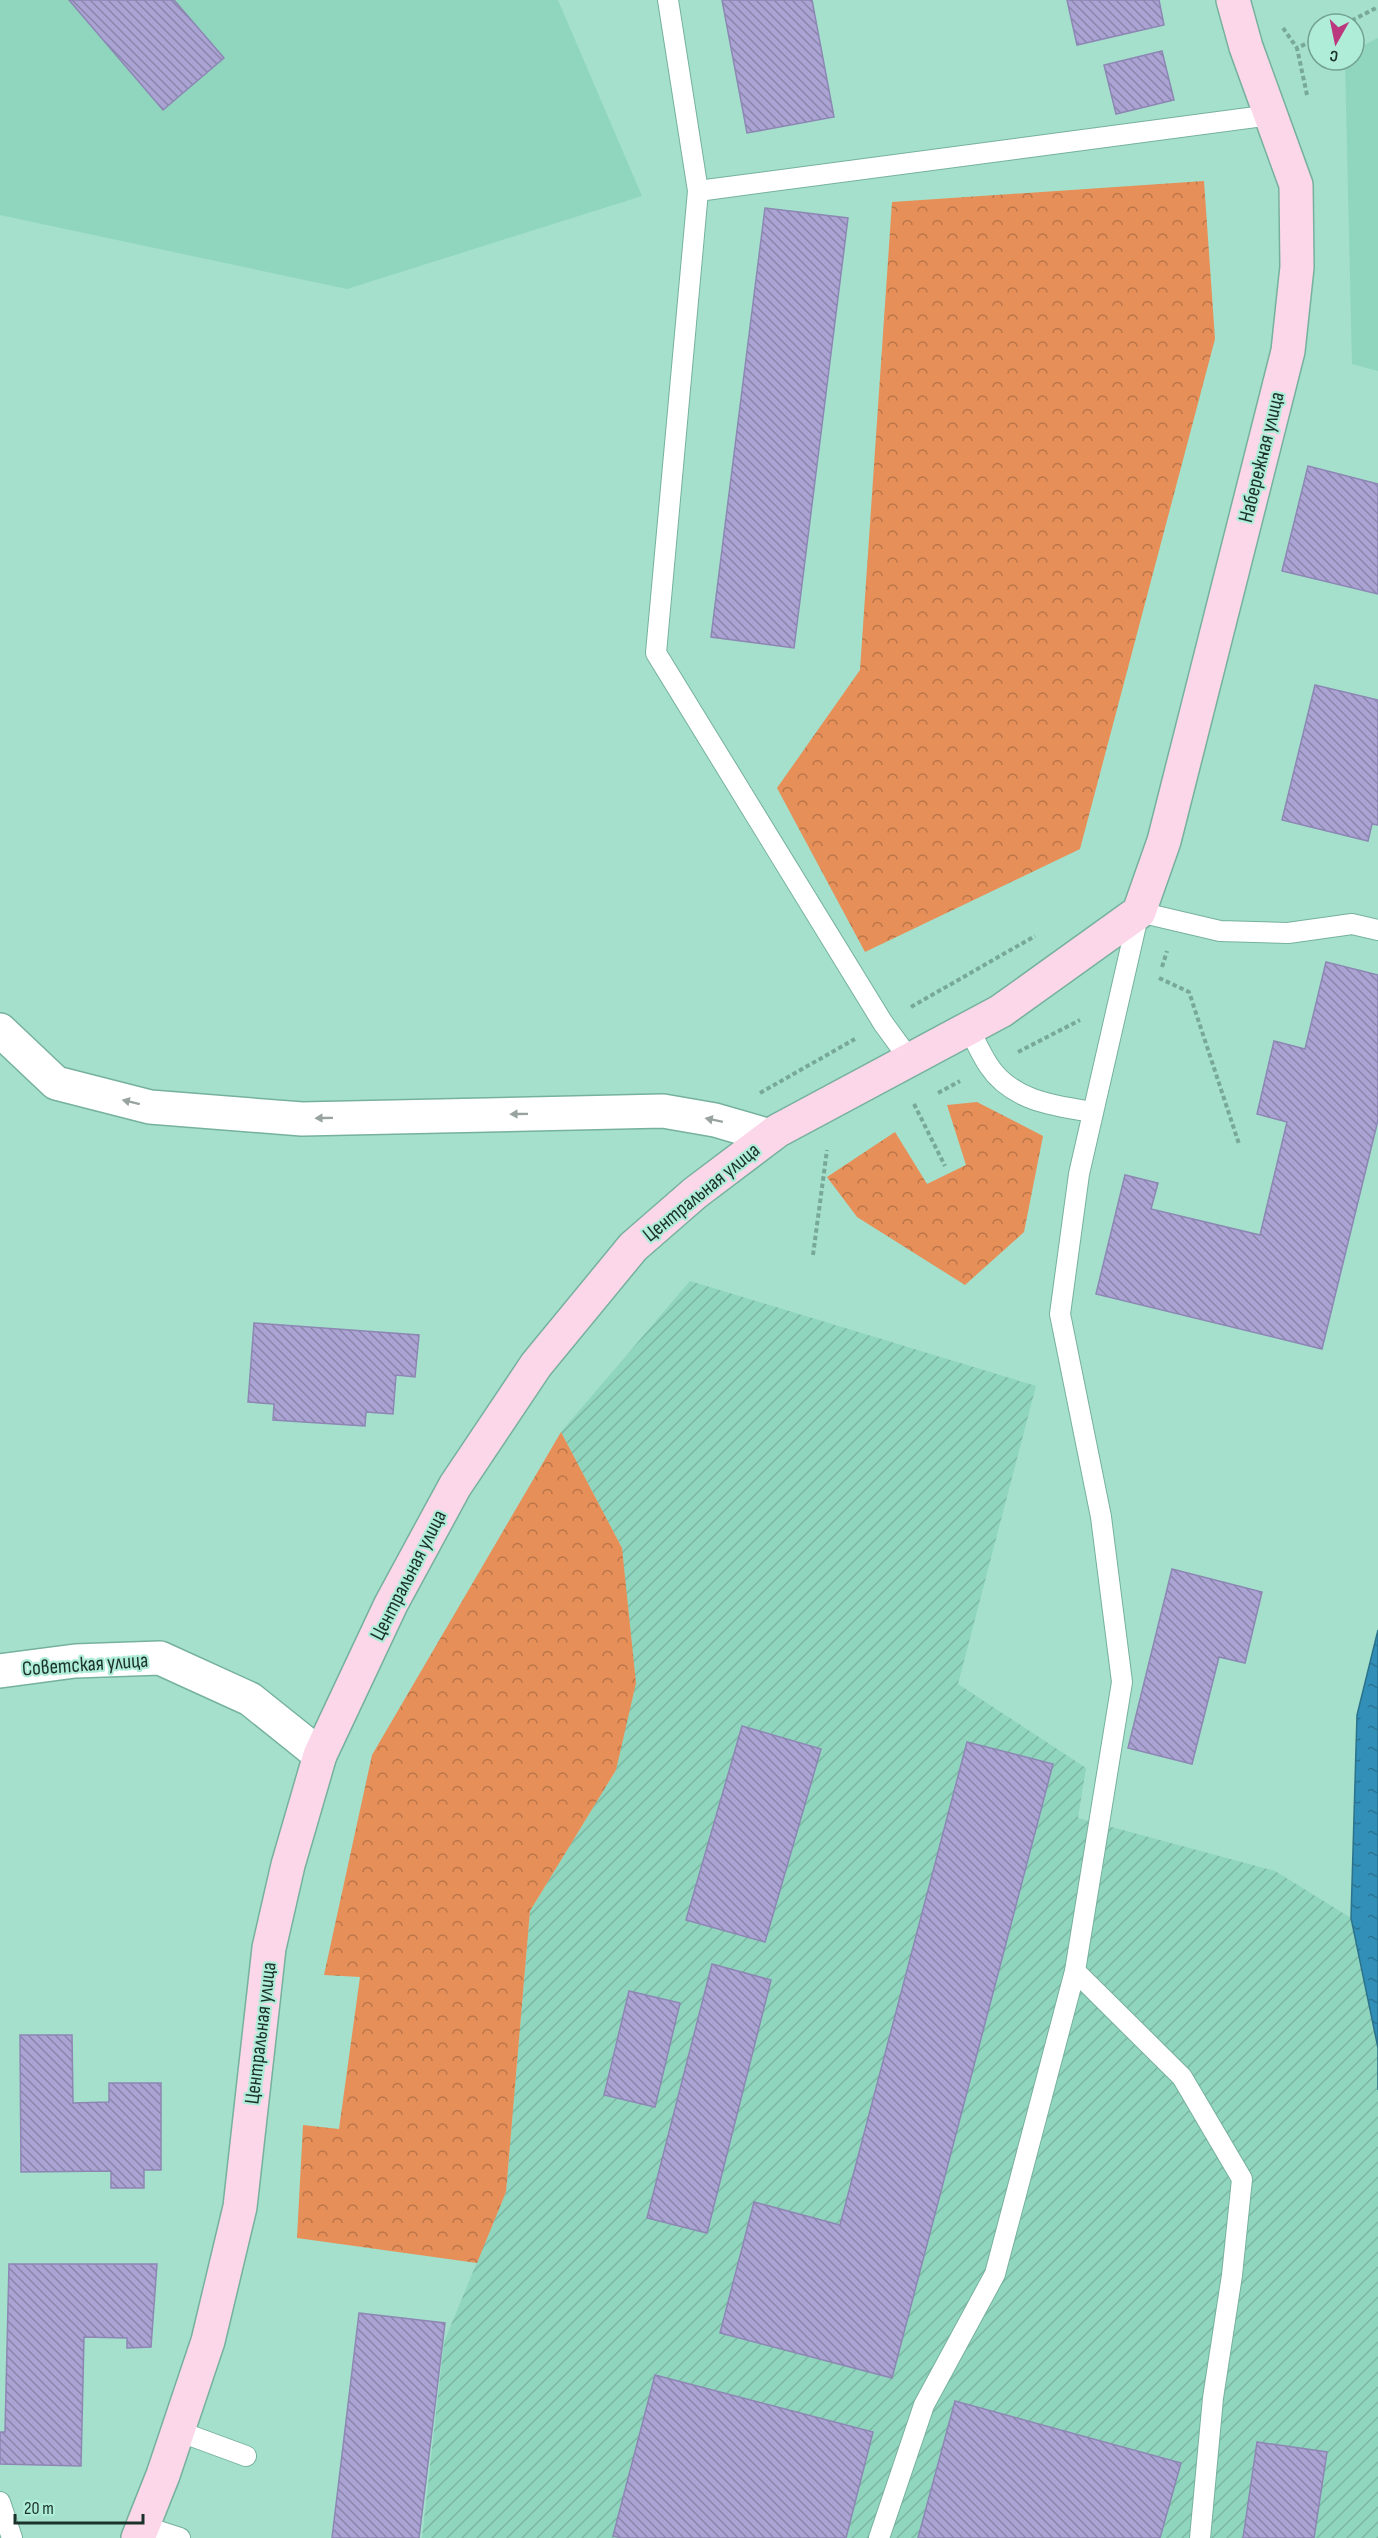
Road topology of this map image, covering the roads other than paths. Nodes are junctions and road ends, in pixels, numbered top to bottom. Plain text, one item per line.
1 (668, 0) edge
2 (1233, 0) edge
3 (1270, 115) junction
4 (698, 191) junction
5 (1140, 912) junction
6 (1378, 930) edge
7 (969, 1028) junction
8 (0, 1030) edge
9 (910, 1060) junction
10 (1093, 1112) junction
11 (770, 1136) junction
12 (0, 1671) edge
13 (321, 1755) junction
14 (1075, 1971) junction
15 (178, 2431) junction
16 (246, 2456) dead end
17 (0, 2502) edge
18 (140, 2532) edge
19 (12, 2538) edge
20 (180, 2538) edge
21 (879, 2538) edge
22 (1200, 2538) edge

1 - 4 lane
2 - 3 street, Набережная улица
3 - 4 lane
3 - 5 street, Набережная улица
4 - 9 lane
5 - 6 lane
5 - 7 street, Центральная улица
5 - 10 lane
7 - 9 street, Центральная улица
7 - 10 lane
11 -> 8 street
9 - 11 street, Центральная улица
10 - 14 lane
11 - 13 street, Центральная улица
12 - 13 street, Советская улица
13 - 15 street, Центральная улица
14 - 21 lane
14 - 22 lane
15 - 16 lane
15 - 18 street, Центральная улица
17 - 19 lane
18 - 20 lane

